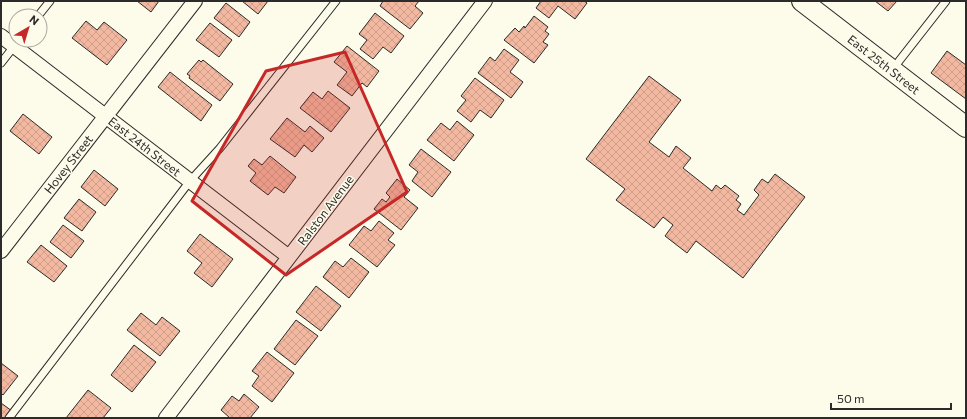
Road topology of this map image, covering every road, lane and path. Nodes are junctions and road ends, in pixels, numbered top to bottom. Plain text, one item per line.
1 (195, 1) edge
2 (336, 1) edge
3 (485, 1) edge
4 (802, 1) edge
5 (946, 1) edge
6 (13, 48) edge
7 (23, 48) edge
8 (1, 64) edge
9 (892, 70) junction
10 (105, 116) junction
11 (966, 127) edge
12 (190, 181) junction
13 (1, 251) edge
14 (289, 257) junction
15 (9, 418) edge
16 (166, 418) edge

1 - 10 street, Hovey Street
2 - 12 lane
3 - 14 street, Ralston Avenue
4 - 9 street, East 25th Street
5 - 9 lane
6 - 8 lane
7 - 10 street, East 24th Street
9 - 11 street, East 25th Street
10 - 12 street, East 24th Street
10 - 13 street, Hovey Street
12 - 14 street, East 24th Street
12 - 15 lane
14 - 16 street, Ralston Avenue

